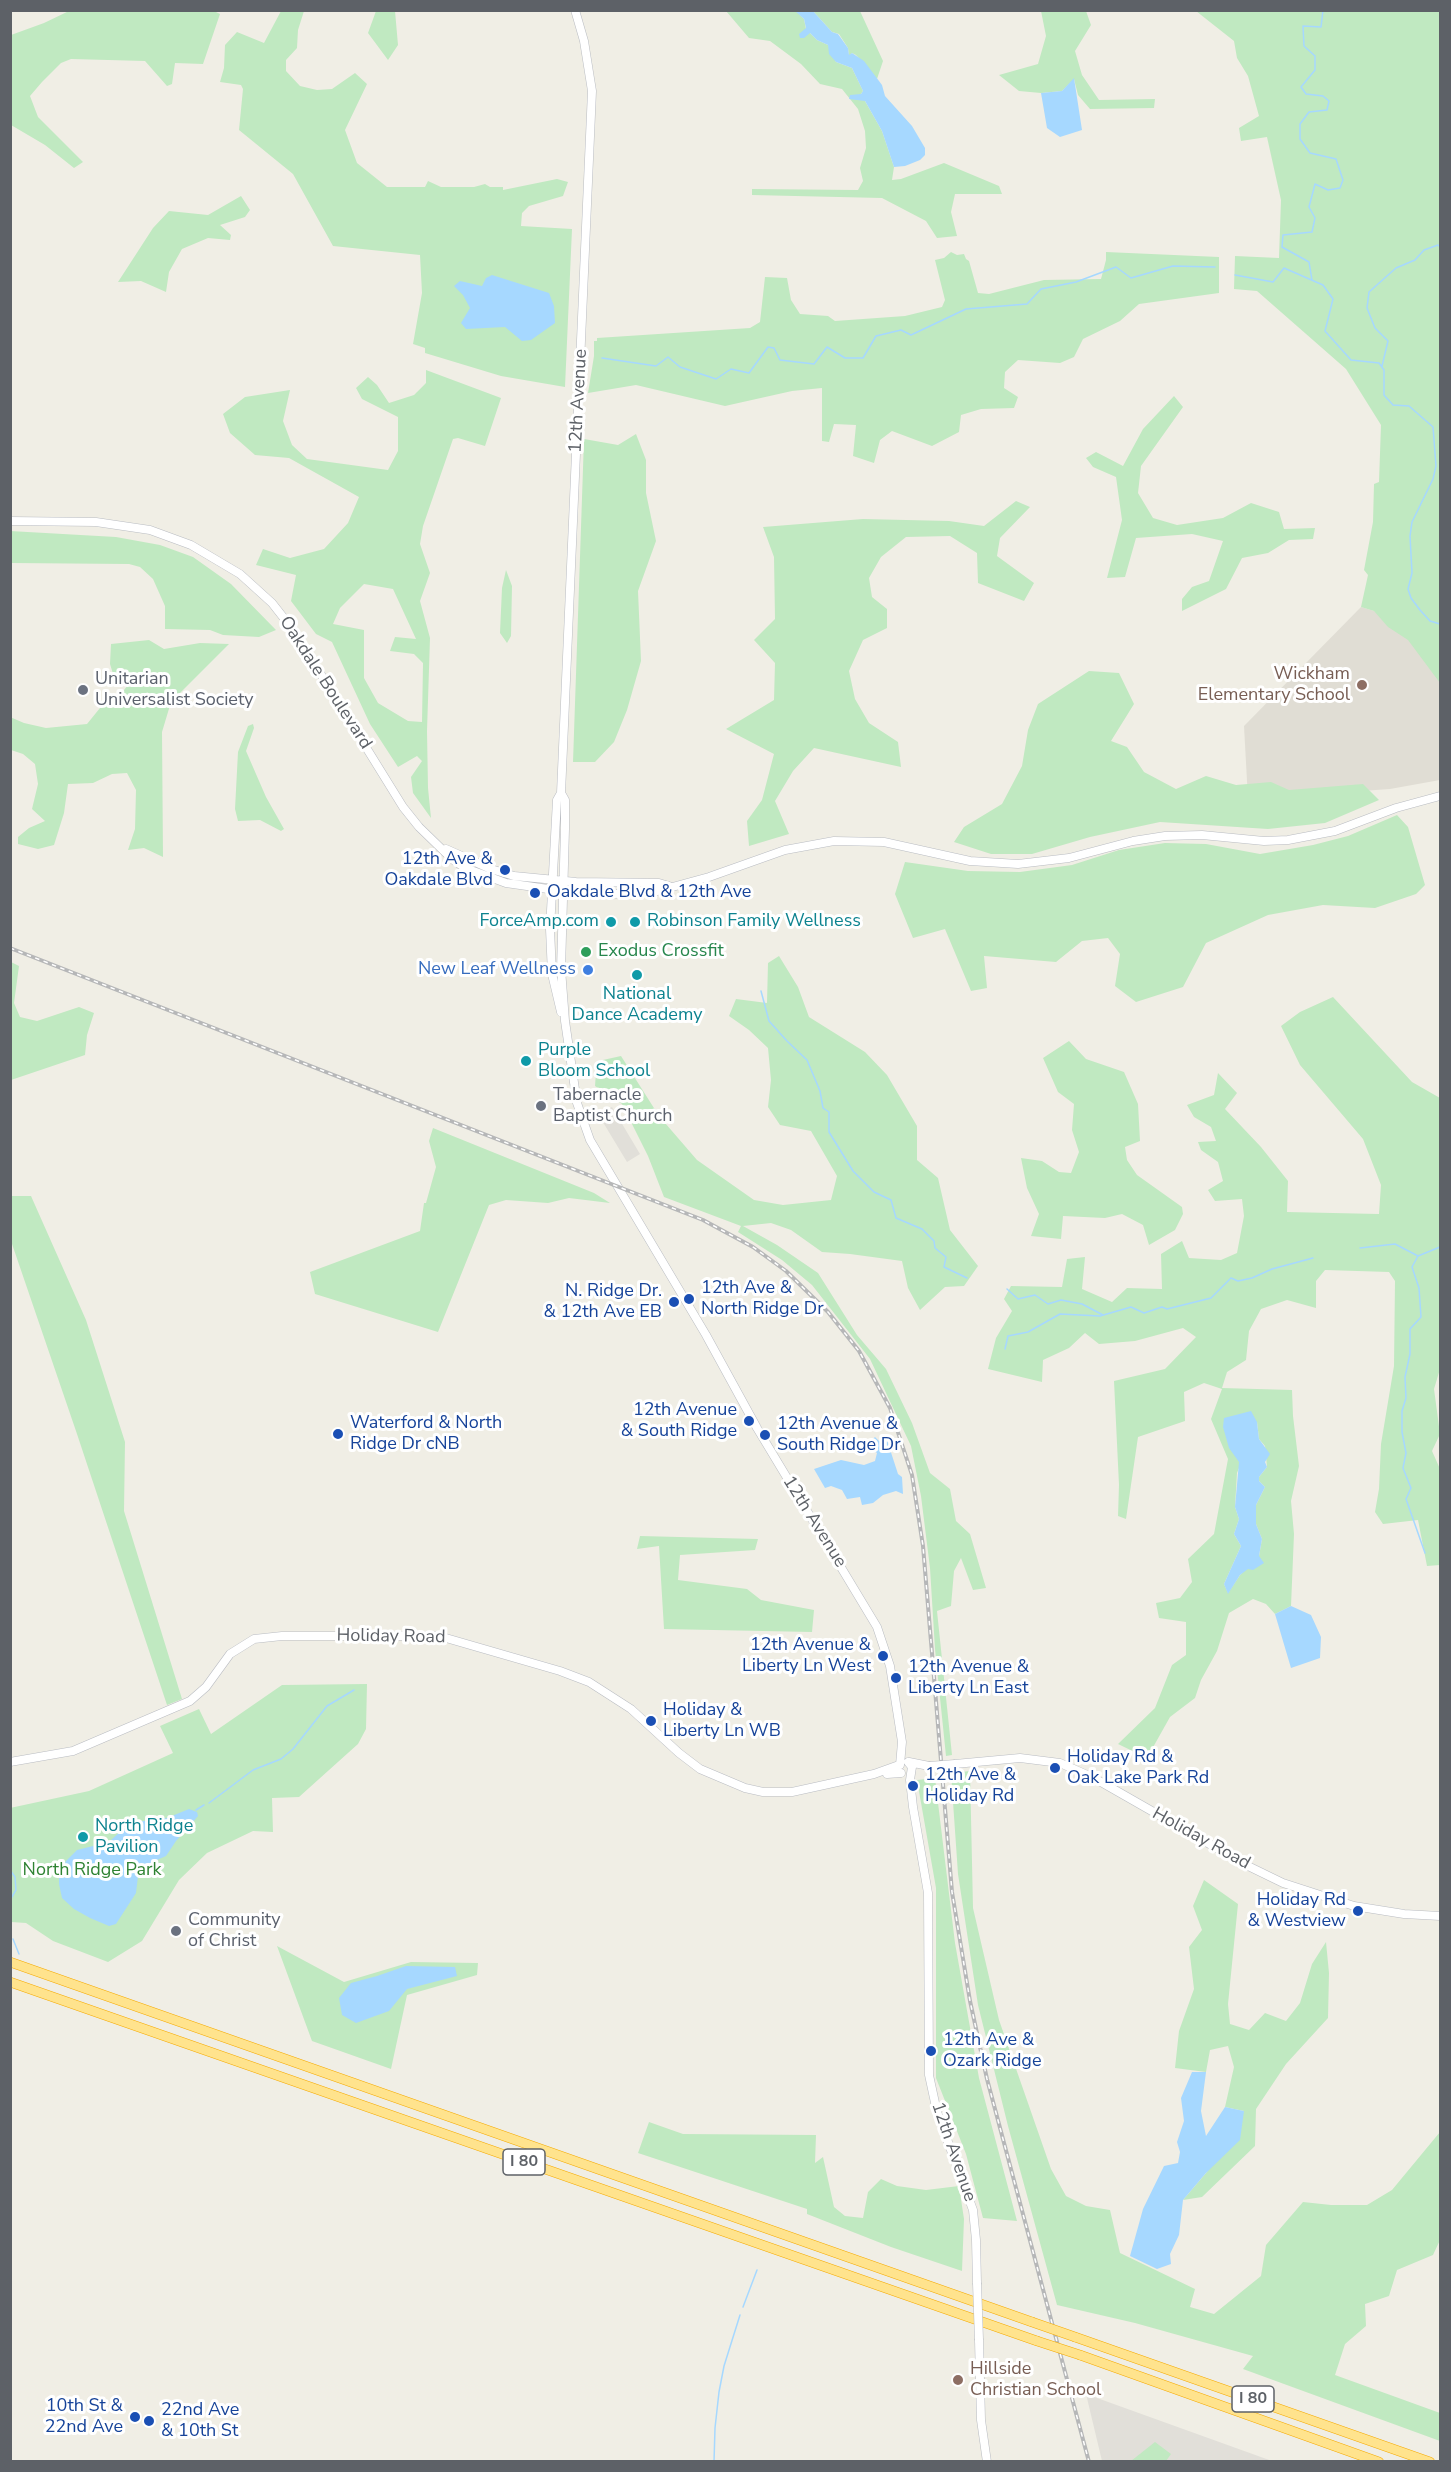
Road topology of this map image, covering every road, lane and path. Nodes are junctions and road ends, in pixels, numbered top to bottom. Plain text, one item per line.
1 (575, 10) edge
2 (10, 521) edge
3 (561, 793) junction
4 (1440, 796) edge
5 (439, 846) junction
6 (553, 879) junction
7 (563, 880) junction
8 (669, 886) junction
9 (552, 890) junction
10 (562, 891) junction
11 (565, 1022) junction
12 (10, 1762) edge
13 (905, 1768) junction
14 (1440, 1916) edge
15 (10, 1962) edge
16 (10, 1982) edge
17 (987, 2462) edge
18 (1379, 2462) edge
19 (1430, 2462) edge

1 - 3 street, 12th Avenue
2 - 5 street, Oakdale Boulevard
3 - 6 street, 12th Avenue
3 - 7 street, 12th Avenue
4 - 8 street, Oakdale Boulevard
5 - 6 street, Oakdale Boulevard
5 - 9 street, Oakdale Boulevard
6 - 7 street, Oakdale Boulevard
6 - 9 street, 12th Avenue
7 - 8 street, Oakdale Boulevard
7 - 10 street, 12th Avenue
8 - 10 street, Oakdale Boulevard
9 - 10 street, Oakdale Boulevard
9 - 11 street, 12th Avenue
10 - 11 street, 12th Avenue
11 - 13 street, 12th Avenue
12 - 13 street, Holiday Road
13 - 14 street, Holiday Road, bridge
13 - 17 street, 12th Avenue, bridge
15 - 19 highway, I 80, bridge
16 - 18 highway, I 80, bridge

